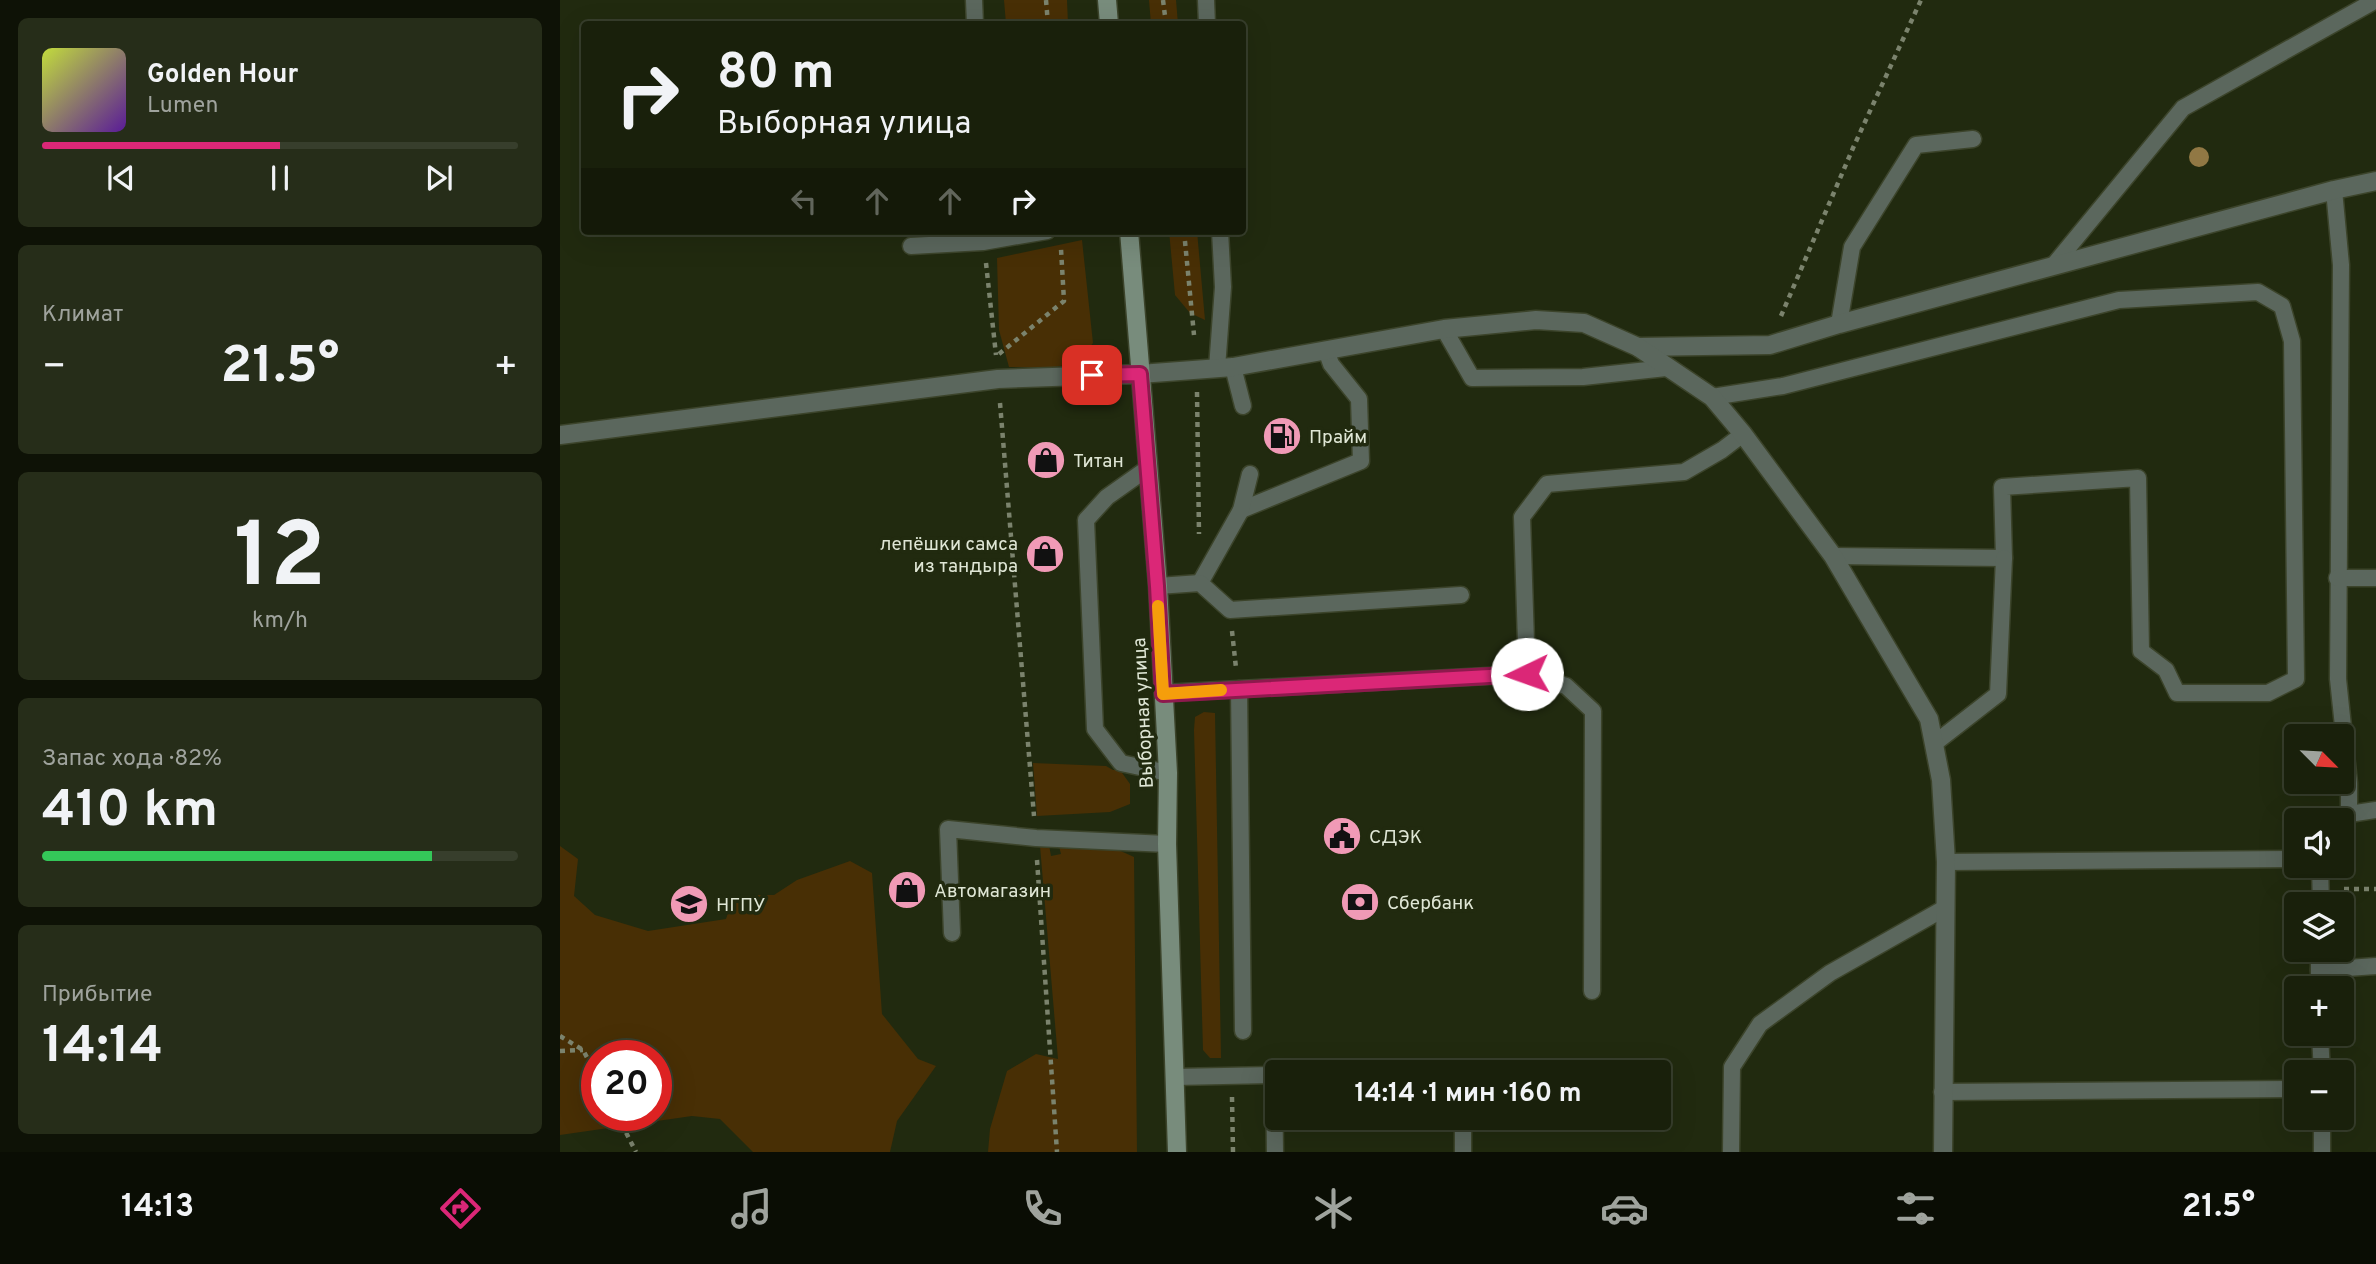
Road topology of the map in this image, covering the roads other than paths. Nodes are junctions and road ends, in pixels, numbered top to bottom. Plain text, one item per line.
1 (974, 0) edge
2 (1107, 0) edge
3 (1206, 0) edge
4 (2376, 0) edge
5 (975, 21) edge
6 (1110, 21) edge
7 (1207, 21) edge
8 (1973, 139) dead end
9 (2376, 181) edge
10 (2334, 190) junction
11 (1024, 235) edge
12 (1129, 235) edge
13 (1220, 235) edge
14 (911, 246) dead end
15 (2053, 266) junction
16 (1839, 324) junction
17 (1444, 329) junction
18 (1639, 347) junction
19 (1326, 350) junction
20 (1225, 368) junction
21 (1666, 368) junction
22 (1140, 374) junction
23 (1712, 397) junction
24 (1243, 405) dead end
25 (1743, 434) junction
26 (560, 435) edge
27 (1147, 468) junction
28 (1250, 474) dead end
29 (1241, 510) junction
30 (1833, 556) junction
31 (2004, 558) junction
32 (2337, 578) junction
33 (2376, 578) edge
34 (1200, 583) junction
35 (1157, 586) junction
36 (1461, 595) dead end
37 (1527, 674) junction
38 (1239, 689) junction
39 (1163, 694) junction
40 (1935, 743) junction
41 (1168, 773) junction
42 (2346, 808) edge
43 (2376, 810) edge
44 (2354, 815) edge
45 (1167, 844) junction
46 (2284, 859) edge
47 (1946, 862) junction
48 (1945, 908) junction
49 (952, 933) dead end
50 (2319, 962) edge
51 (2376, 966) edge
52 (2319, 970) junction
53 (2319, 976) edge
54 (1592, 991) dead end
55 (1243, 1031) dead end
56 (1265, 1075) edge
57 (1175, 1077) junction
58 (2284, 1088) edge
59 (1942, 1091) junction
60 (1275, 1130) edge
61 (1463, 1130) edge
62 (2322, 1130) edge
63 (1177, 1152) edge
64 (1275, 1152) edge
65 (1464, 1152) edge
66 (1731, 1152) edge
67 (1943, 1152) edge
68 (2322, 1152) edge

1 - 5 lane
2 - 6 main road
3 - 7 lane
4 - 15 lane
8 - 16 lane
9 - 10 street
10 - 15 street
10 - 32 lane
11 - 14 lane
12 - 22 main road, Выборная улица
13 - 20 lane
15 - 16 street
16 - 18 street
17 - 18 street
17 - 19 street
17 - 21 lane
18 - 21 street
19 - 20 street
19 - 29 lane
20 - 22 street
20 - 24 lane
21 - 23 street
22 - 26 street
22 - 27 main road, Выборная улица
23 - 25 street
23 - 31 lane
25 - 30 street
25 - 37 lane
27 - 35 main road, Выборная улица
27 - 41 lane
28 - 29 lane
29 - 34 lane
30 - 31 lane
30 - 40 street
31 - 40 lane
32 - 33 lane
32 - 42 lane
34 - 35 lane
34 - 36 lane
35 - 39 main road, Выборная улица
37 - 38 lane
37 - 54 lane
38 - 39 lane
38 - 55 lane
39 - 41 main road, Выборная улица
40 - 47 street
41 - 45 main road, Выборная улица
43 - 44 lane
45 - 49 lane
45 - 57 main road, Выборная улица
46 - 47 lane
47 - 48 street
48 - 59 street
48 - 66 lane
50 - 52 lane
51 - 52 lane
52 - 53 lane
56 - 57 lane
57 - 63 main road, Выборная улица
58 - 59 lane
59 - 67 street
60 - 64 lane
61 - 65 lane
62 - 68 lane

